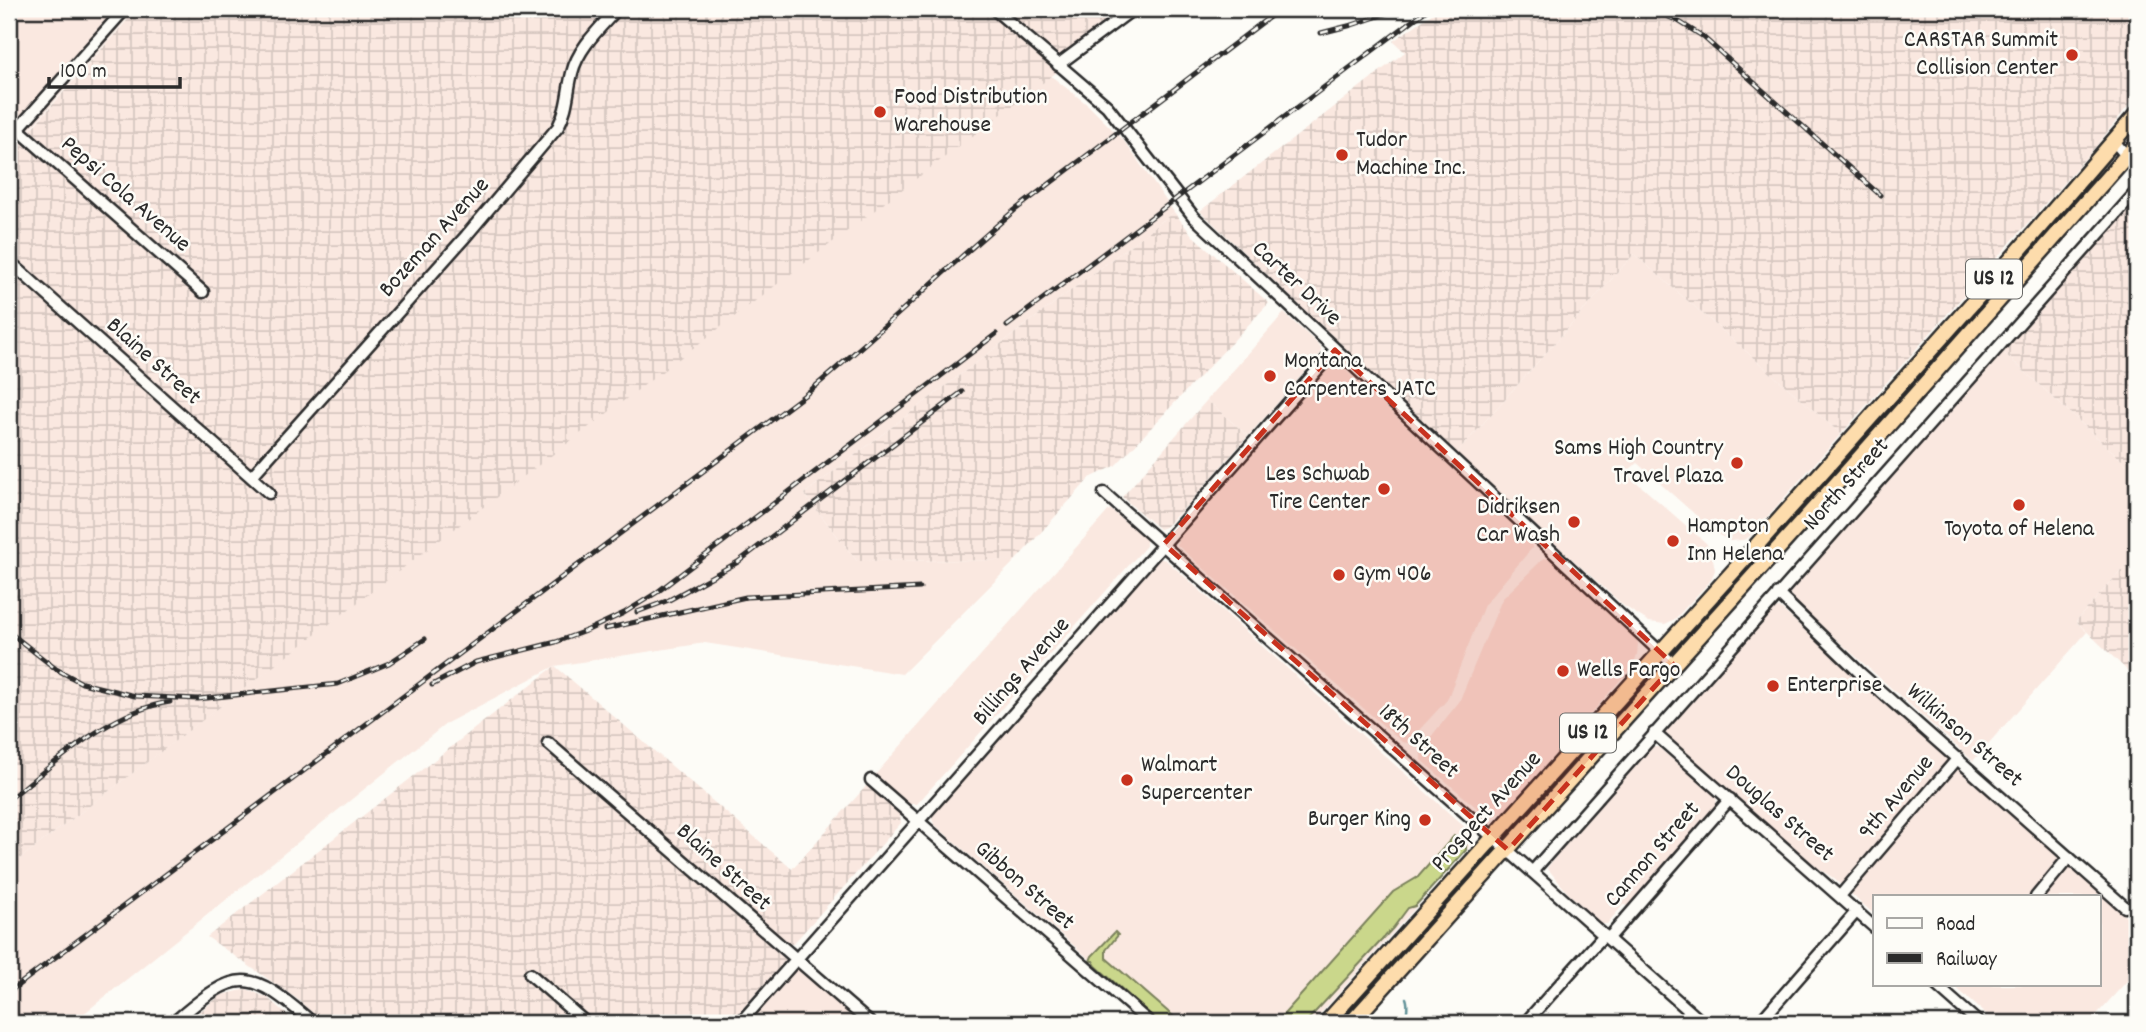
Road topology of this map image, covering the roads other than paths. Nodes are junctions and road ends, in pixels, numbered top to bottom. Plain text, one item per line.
1 (125, 9) edge
2 (617, 9) edge
3 (994, 9) edge
4 (1133, 9) edge
5 (1058, 65) junction
6 (2137, 114) edge
7 (18, 129) junction
8 (9, 139) edge
9 (2114, 141) junction
10 (2137, 144) edge
11 (2126, 158) junction
12 (2137, 169) edge
13 (2137, 191) edge
14 (9, 261) edge
15 (203, 292) dead end
16 (1335, 350) junction
17 (251, 477) junction
18 (269, 493) dead end
19 (1104, 493) dead end
20 (1164, 544) junction
21 (1778, 594) junction
22 (1661, 652) junction
23 (1674, 664) junction
24 (1654, 733) junction
25 (548, 743) dead end
26 (1958, 758) junction
27 (871, 780) dead end
28 (1730, 799) junction
29 (918, 822) junction
30 (1495, 838) junction
31 (1508, 849) junction
32 (2069, 857) junction
33 (1532, 872) junction
34 (2038, 895) edge
35 (1840, 896) junction
36 (2125, 907) dead end
37 (1857, 911) junction
38 (1873, 926) edge
39 (1606, 937) junction
40 (796, 960) junction
41 (530, 974) dead end
42 (1937, 986) edge
43 (173, 1023) edge
44 (313, 1023) edge
45 (586, 1023) edge
46 (740, 1023) edge
47 (870, 1023) edge
48 (1150, 1023) edge
49 (1326, 1023) edge
50 (1352, 1023) edge
51 (1525, 1023) edge
52 (1703, 1023) edge
53 (1759, 1023) edge
54 (1979, 1023) edge

1 - 7 street
2 - 17 street, Bozeman Avenue
3 - 5 street, Carter Drive
4 - 5 street
5 - 16 street, Carter Drive
6 - 9 highway, US 12
7 - 8 street
7 - 15 street, Pepsi Cola Avenue
9 - 11 street
9 - 22 highway, Prospect Avenue / US 12
10 - 11 highway, US 12
11 - 12 street
11 - 23 highway, Prospect Avenue / US 12
13 - 21 street, North Street
14 - 17 street, Blaine Street
16 - 20 street, Billings Avenue
16 - 22 street, Carter Drive
17 - 18 street, Blaine Street
19 - 20 street, 18th Street
20 - 29 street, Billings Avenue
20 - 30 street, 18th Street
21 - 24 street, North Street
21 - 26 street, Wilkinson Street
22 - 23 street, Carter Drive
22 - 30 highway, Prospect Avenue / US 12
23 - 31 highway, Prospect Avenue / US 12
24 - 28 street, Douglas Street
24 - 33 street, North Street
25 - 40 street, Blaine Street
26 - 32 street, Wilkinson Street
26 - 35 street, 9th Avenue
27 - 29 street, Gibbon Street
28 - 35 street, Douglas Street
28 - 39 street, Cannon Street
29 - 40 street, Billings Avenue
29 - 48 street, Gibbon Street
30 - 31 street, 18th Street
30 - 49 highway, Prospect Avenue / US 12
31 - 33 street, 18th Street
31 - 50 highway, Prospect Avenue / US 12
32 - 34 street
32 - 36 street, Wilkinson Street
33 - 39 street, 18th Street
35 - 37 street, Douglas Street
37 - 38 street, Douglas Street
37 - 53 street
39 - 51 street, Cannon Street
39 - 52 street, 18th Street
40 - 46 street, Billings Avenue
40 - 47 street, Blaine Street
41 - 45 street
42 - 54 street
43 - 44 street

